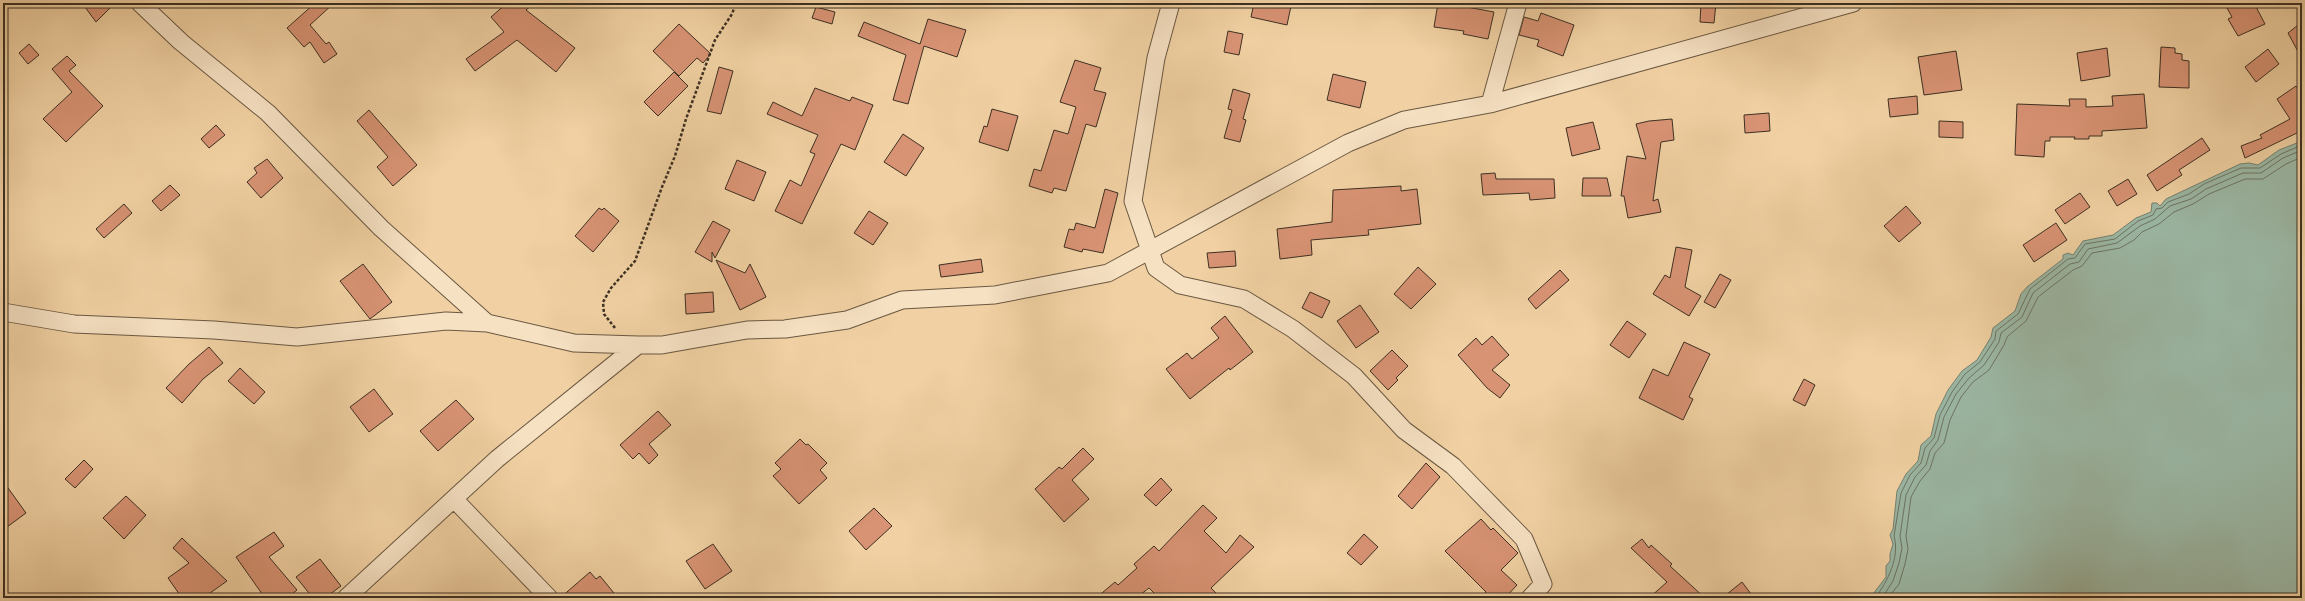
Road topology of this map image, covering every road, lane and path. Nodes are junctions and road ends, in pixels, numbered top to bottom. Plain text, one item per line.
1 (140, 3) edge
2 (736, 3) edge
3 (1171, 3) edge
4 (1518, 3) edge
5 (1853, 3) edge
6 (1490, 104) junction
7 (1149, 250) junction
8 (3, 312) edge
9 (487, 323) junction
10 (638, 345) junction
11 (454, 499) junction
12 (346, 598) edge
13 (549, 598) edge
14 (1530, 598) edge

1 - 9 street
2 - 10 path
3 - 7 street
4 - 6 street
5 - 6 street
6 - 7 street
7 - 10 street
7 - 14 street
8 - 9 street
9 - 10 street
10 - 11 street
11 - 12 street
11 - 13 street

